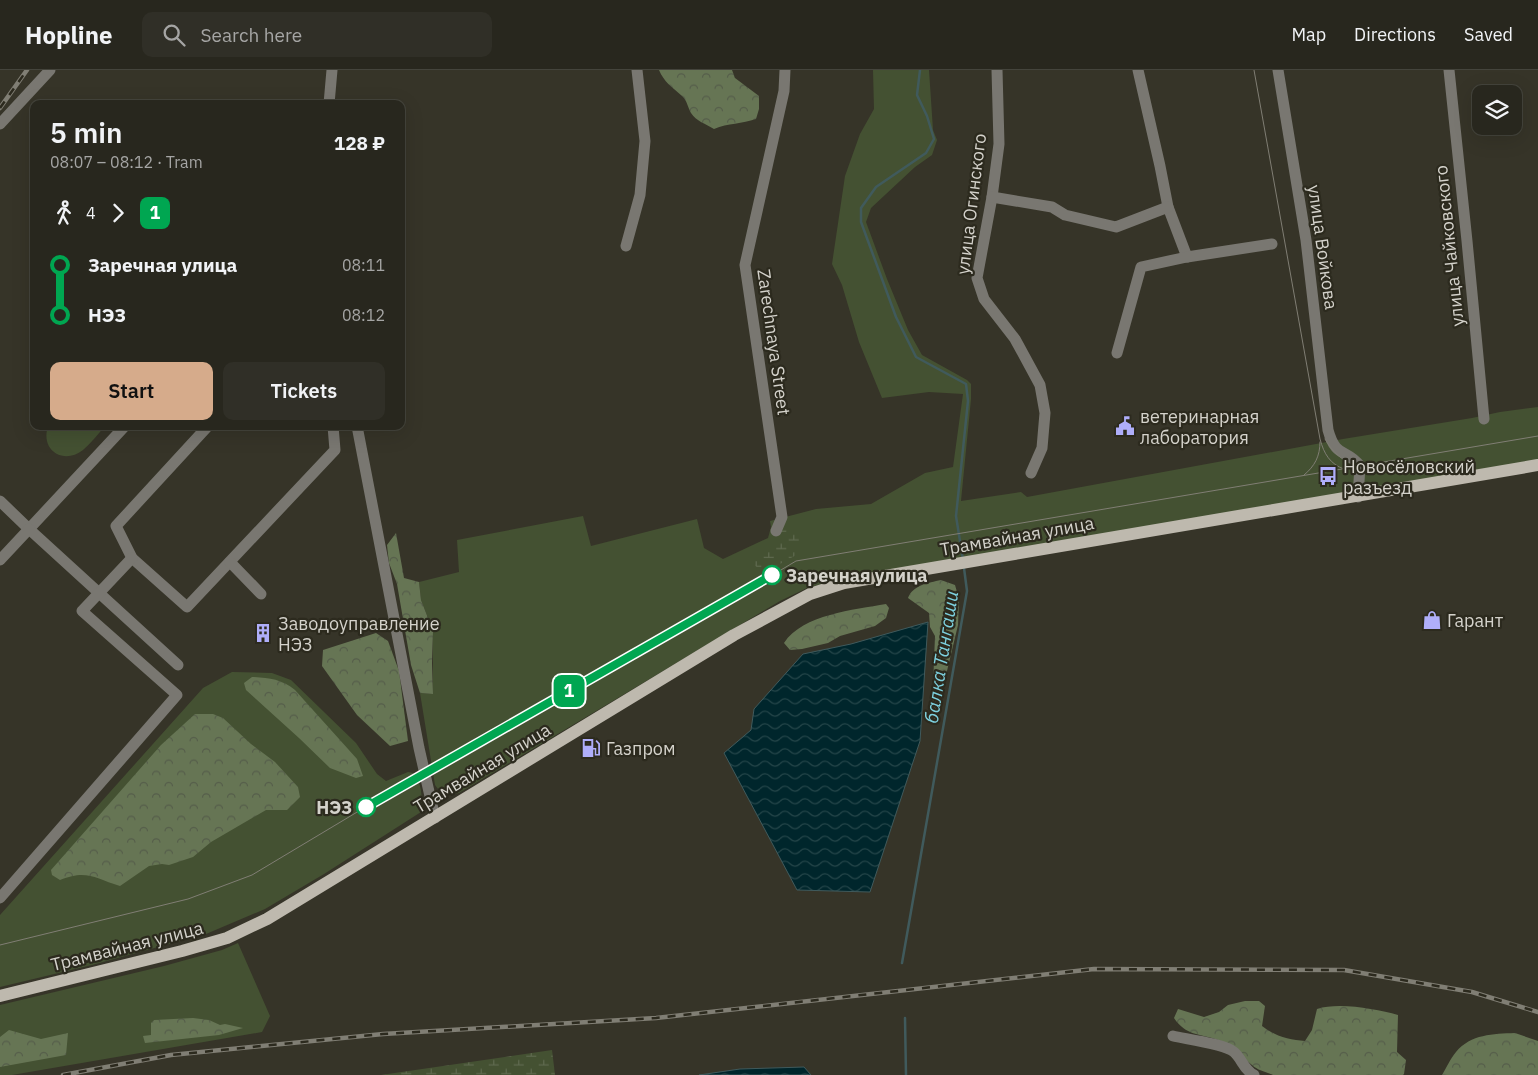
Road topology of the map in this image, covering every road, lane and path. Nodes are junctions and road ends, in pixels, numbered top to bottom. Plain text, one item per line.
1 (50, 70) edge
2 (332, 70) edge
3 (637, 70) edge
4 (786, 70) edge
5 (997, 70) edge
6 (1138, 70) edge
7 (1278, 70) edge
8 (1448, 70) edge
9 (329, 100) edge
10 (0, 124) edge
11 (992, 197) junction
12 (1168, 207) junction
13 (1272, 244) dead end
14 (626, 246) dead end
15 (1187, 257) junction
16 (1117, 353) dead end
17 (1484, 419) dead end
18 (121, 430) edge
19 (204, 430) edge
20 (333, 430) edge
21 (358, 430) edge
22 (1538, 465) edge
23 (1031, 472) dead end
24 (1358, 496) junction
25 (0, 500) edge
26 (29, 529) junction
27 (776, 531) dead end
28 (132, 558) junction
29 (0, 560) edge
30 (230, 562) junction
31 (100, 593) junction
32 (261, 594) dead end
33 (178, 665) dead end
34 (435, 818) junction
35 (0, 898) edge
36 (0, 996) edge
37 (1173, 1036) dead end
38 (1254, 1075) edge

1 - 10 street
2 - 9 street
3 - 14 street
4 - 27 street, Zarechnaya Street
5 - 11 street, улица Огинского
6 - 12 street
7 - 24 street, улица Войкова
8 - 17 street, улица Чайковского
11 - 12 street
11 - 23 street, улица Огинского
12 - 15 street
13 - 15 street
15 - 16 street
18 - 26 street
19 - 28 street
20 - 30 street
21 - 34 street
22 - 24 main road, Трамвайная улица
24 - 34 main road, Трамвайная улица
25 - 26 street
26 - 29 street
26 - 31 street
28 - 30 street
28 - 31 street
30 - 32 street
31 - 33 street
31 - 35 street
34 - 36 main road, Трамвайная улица
37 - 38 street

